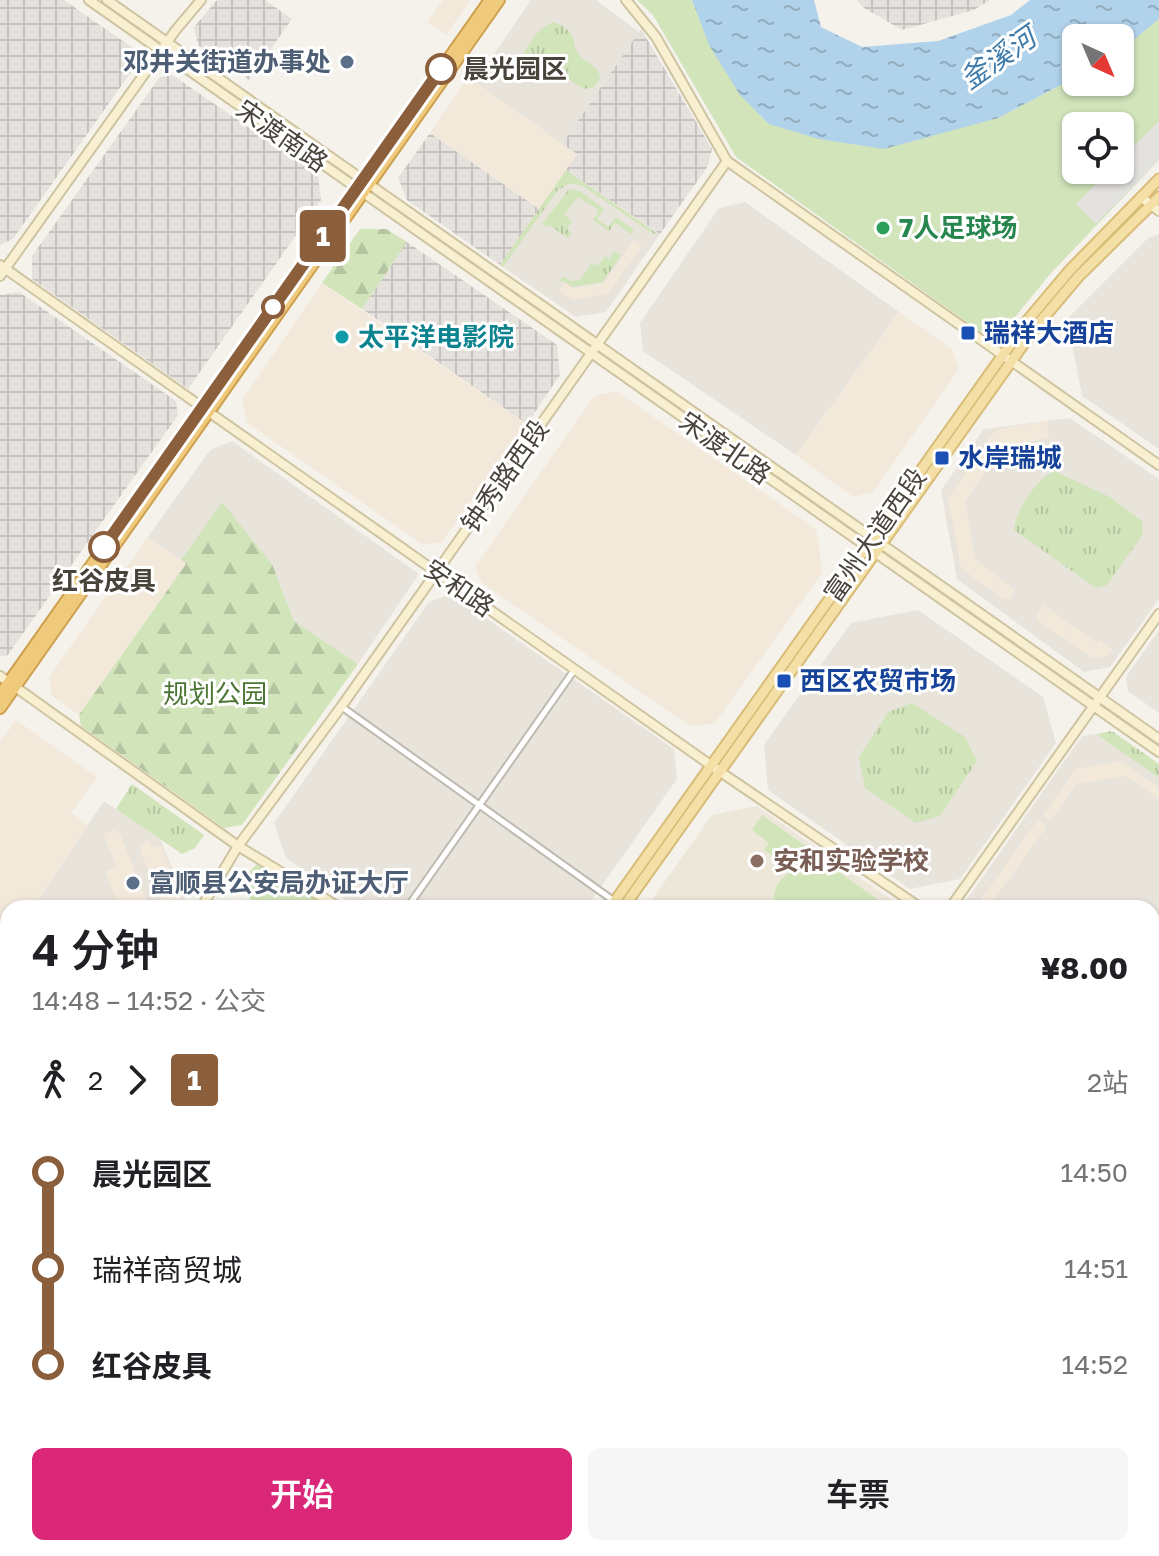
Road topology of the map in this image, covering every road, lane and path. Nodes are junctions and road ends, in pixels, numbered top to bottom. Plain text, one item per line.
1 (89, 0) edge
2 (107, 0) edge
3 (201, 0) edge
4 (490, 0) edge
5 (499, 0) edge
6 (626, 0) edge
7 (164, 46) junction
8 (727, 161) junction
9 (1159, 179) edge
10 (363, 186) junction
11 (1141, 197) junction
12 (1159, 197) edge
13 (1155, 208) edge
14 (2, 270) edge
15 (598, 345) junction
16 (592, 354) junction
17 (1006, 359) junction
18 (205, 410) junction
19 (1159, 465) edge
20 (873, 545) junction
21 (436, 572) junction
22 (1159, 614) edge
23 (576, 668) junction
24 (8, 682) edge
25 (0, 695) edge
26 (1099, 698) junction
27 (341, 707) junction
28 (1093, 707) junction
29 (0, 708) edge
30 (1159, 739) edge
31 (1159, 752) edge
32 (715, 768) junction
33 (479, 805) junction
34 (238, 846) junction
35 (206, 900) edge
36 (327, 900) edge
37 (413, 900) edge
38 (608, 900) edge
39 (620, 900) edge
40 (909, 900) edge
41 (956, 900) edge

1 - 7 street, 宋渡南路
2 - 7 street, 宋渡南路
3 - 7 street
4 - 10 highway
5 - 10 highway
6 - 8 street
7 - 10 street, 宋渡南路
7 - 14 street
8 - 15 street, 钟秀路西段
8 - 17 street
9 - 11 main road, 富州大道西段
10 - 15 street, 宋渡北路
10 - 16 street, 宋渡北路
10 - 18 highway
11 - 13 street
11 - 17 main road, 富州大道西段
12 - 13 main road, 富州大道西段
13 - 17 main road, 富州大道西段
14 - 18 street, 安和路
15 - 16 street, 钟秀路西段
15 - 20 street, 宋渡北路
16 - 20 street, 宋渡北路
16 - 21 street, 钟秀路西段
17 - 19 street
17 - 20 main road, 富州大道西段
18 - 21 street, 安和路
18 - 24 highway
20 - 26 street, 宋渡北路
20 - 28 street, 宋渡北路
20 - 32 main road, 富州大道西段
21 - 23 street, 安和路
21 - 27 street, 钟秀路西段
22 - 26 street
23 - 32 street, 安和路
23 - 33 street
24 - 25 highway
24 - 29 highway
24 - 34 street
26 - 28 street
26 - 30 street, 宋渡北路
27 - 33 street
27 - 34 street, 钟秀路西段
28 - 31 street, 宋渡北路
28 - 41 street
32 - 39 main road, 富州大道西段
32 - 40 street, 安和路
33 - 37 street
33 - 38 street
34 - 35 street, 钟秀路西段
34 - 36 street

